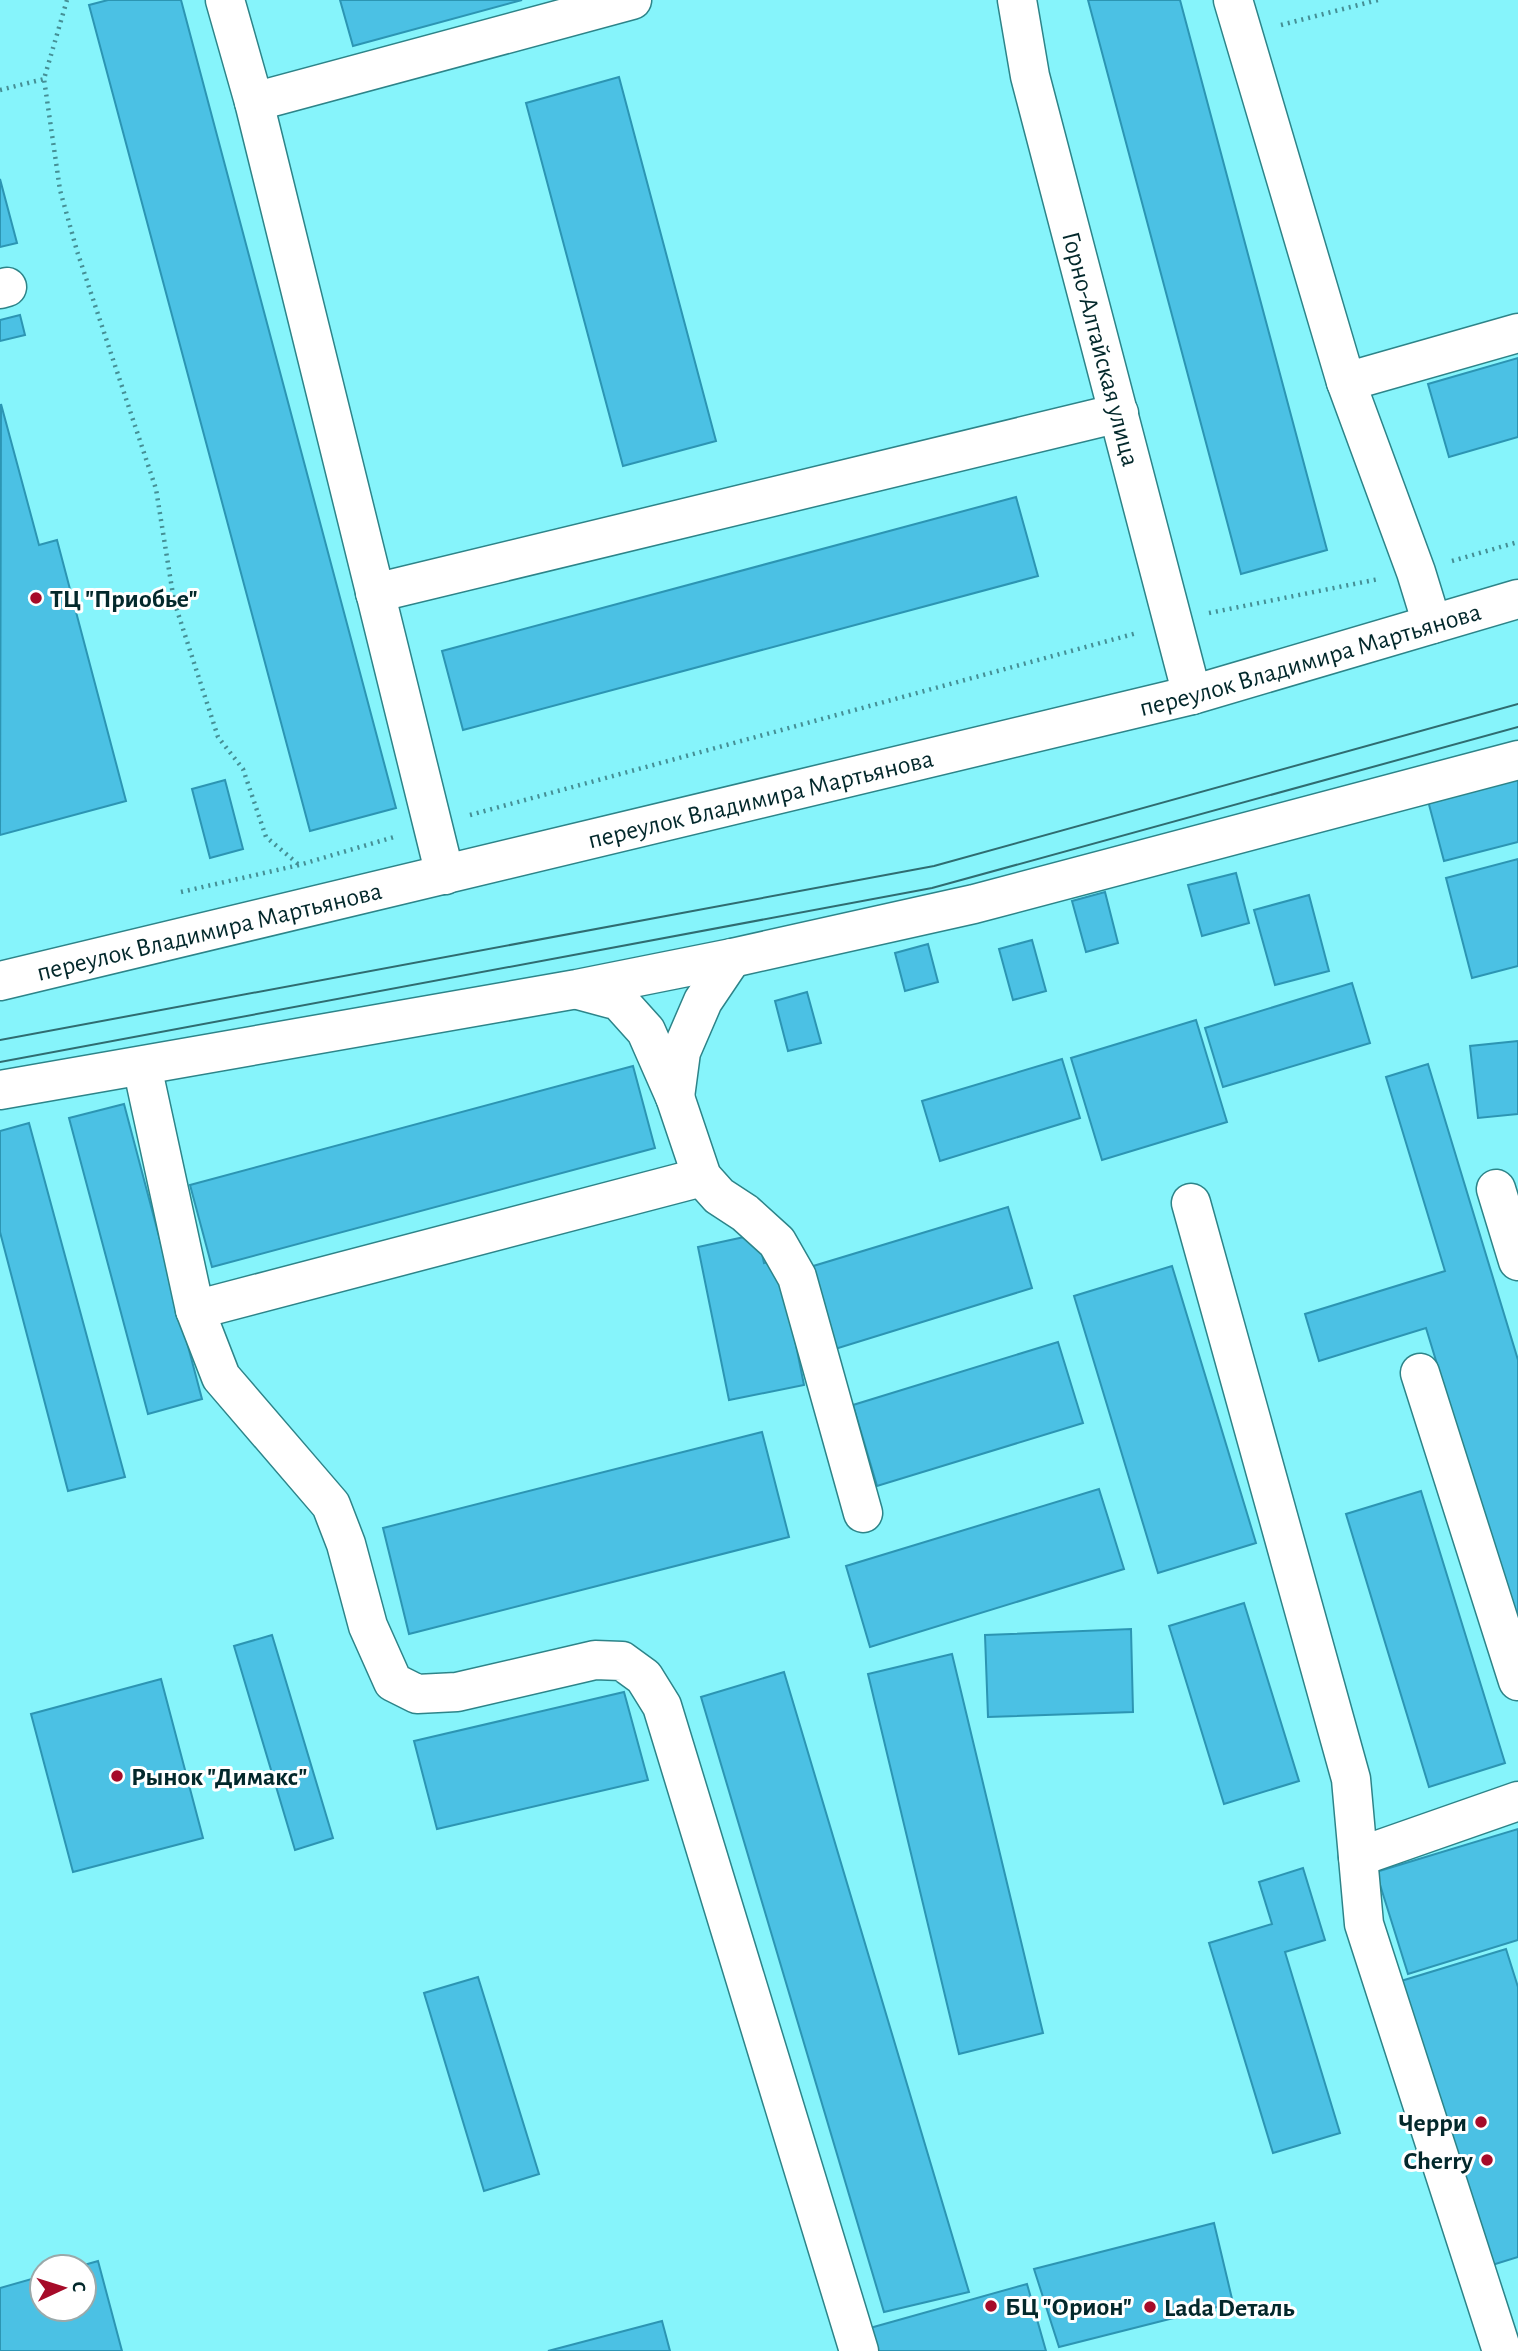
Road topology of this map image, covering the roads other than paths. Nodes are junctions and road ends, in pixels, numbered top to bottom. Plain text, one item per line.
1 (225, 0) edge
2 (632, 0) edge
3 (1017, 0) edge
4 (1238, 17) edge
5 (254, 102) junction
6 (1518, 332) edge
7 (1346, 382) junction
8 (1118, 413) junction
9 (375, 593) junction
10 (1518, 598) edge
11 (1432, 624) junction
12 (1192, 695) junction
13 (1518, 760) edge
14 (445, 875) junction
15 (732, 958) junction
16 (0, 981) edge
17 (577, 989) junction
18 (142, 1066) junction
19 (0, 1090) edge
20 (675, 1097) junction
21 (702, 1177) junction
22 (1496, 1188) dead end
23 (1191, 1203) dead end
24 (1518, 1261) edge
25 (195, 1310) junction
26 (1420, 1373) dead end
27 (863, 1513) dead end
28 (1518, 1681) edge
29 (1518, 1801) edge
30 (1358, 1857) junction
31 (859, 2351) edge
32 (1502, 2351) edge

1 - 5 street
2 - 5 street
3 - 8 street, Горно-Алтайская улица
4 - 7 street
5 - 9 street
6 - 7 street
7 - 11 street
8 - 9 street
8 - 12 street, Горно-Алтайская улица
9 - 14 street
10 - 11 street, переулок Владимира Мартьянова
11 - 12 street, переулок Владимира Мартьянова
12 - 14 street, переулок Владимира Мартьянова
13 - 15 street
14 - 16 street, переулок Владимира Мартьянова
15 - 17 street
15 - 20 street
17 - 18 street
17 - 20 street
18 - 19 street
18 - 25 street
20 - 21 street
21 - 25 street
21 - 27 street
22 - 24 street
23 - 30 street
25 - 31 street
26 - 28 street
29 - 30 street
30 - 32 street

